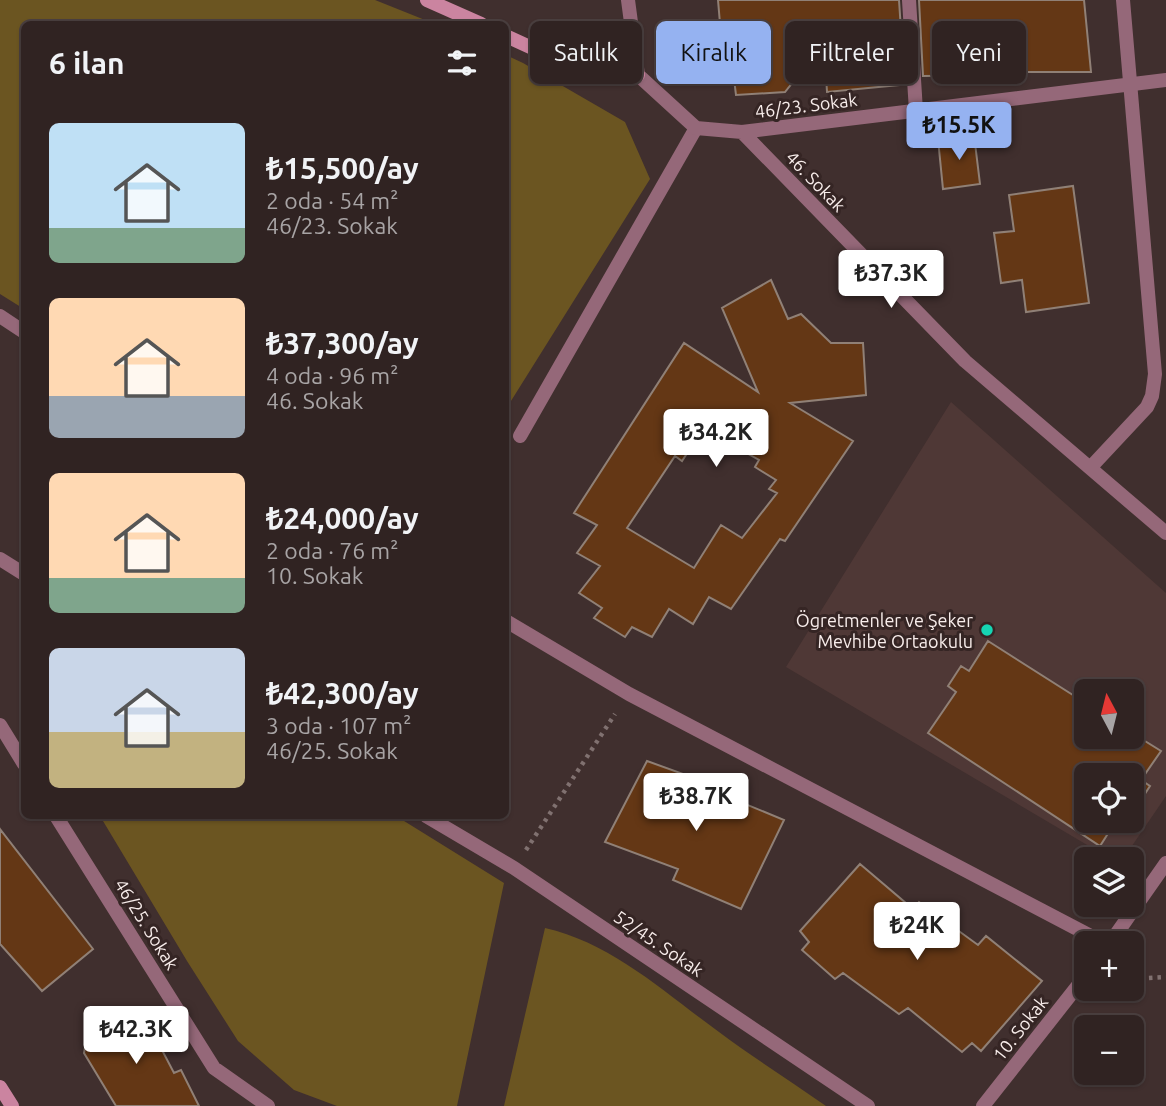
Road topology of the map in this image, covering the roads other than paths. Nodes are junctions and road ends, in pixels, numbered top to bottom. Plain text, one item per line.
1 (427, 0) edge
2 (628, 0) edge
3 (909, 0) edge
4 (1123, 0) edge
5 (474, 21) edge
6 (631, 21) edge
7 (509, 37) edge
8 (530, 47) edge
9 (642, 79) edge
10 (1166, 80) edge
11 (1130, 84) junction
12 (916, 111) junction
13 (696, 128) junction
14 (742, 132) junction
15 (0, 316) edge
16 (21, 330) edge
17 (520, 436) dead end
18 (1090, 468) junction
19 (1166, 533) edge
20 (0, 559) edge
21 (21, 571) edge
22 (509, 623) edge
23 (0, 725) edge
24 (21, 759) edge
25 (58, 819) edge
26 (431, 819) edge
27 (1166, 863) edge
28 (1081, 931) edge
29 (1118, 931) edge
30 (1074, 990) edge
31 (0, 1087) edge
32 (12, 1106) edge
33 (268, 1106) edge
34 (868, 1106) edge
35 (983, 1106) edge

1 - 5 street
2 - 6 street
3 - 12 street
4 - 11 street
7 - 8 street
9 - 13 street
10 - 11 street, 46/23. Sokak
11 - 12 street, 46/23. Sokak
11 - 18 street
12 - 14 street, 46/23. Sokak
13 - 14 street
13 - 17 street
14 - 18 street, 46. Sokak
15 - 16 street
18 - 19 street, 46. Sokak
20 - 21 street
22 - 28 street
23 - 24 street
25 - 33 street, 46/25. Sokak
26 - 34 street, 52/45. Sokak
27 - 29 street
30 - 35 street, 10. Sokak
31 - 32 street

